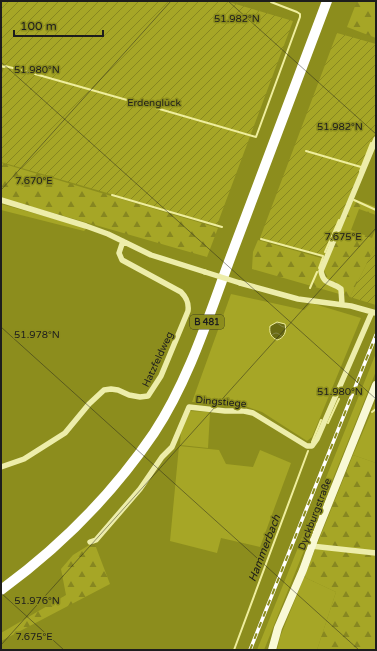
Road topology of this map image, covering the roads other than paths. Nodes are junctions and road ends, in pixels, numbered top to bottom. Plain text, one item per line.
1 (327, 1) edge
2 (376, 139) edge
3 (1, 200) edge
4 (123, 241) junction
5 (342, 304) junction
6 (374, 312) edge
7 (376, 385) edge
8 (1, 467) edge
9 (90, 542) dead end
10 (312, 546) junction
11 (376, 553) edge
12 (1, 590) edge
13 (272, 650) edge

1 - 12 highway, B 481
2 - 5 street
3 - 4 street, Dingstiege
4 - 5 street, Dingstiege, bridge
4 - 8 street, Hatzfeldweg
5 - 6 street, Dingstiege
6 - 9 street, Dingstiege
7 - 10 street, Dyckburgstraße
10 - 11 street
10 - 13 street, Dyckburgstraße

